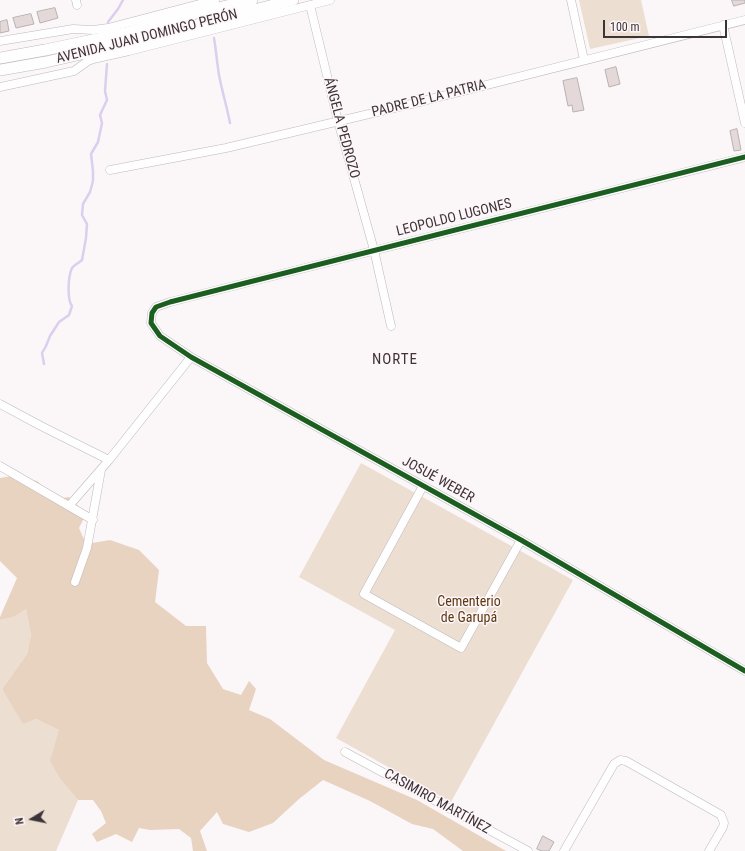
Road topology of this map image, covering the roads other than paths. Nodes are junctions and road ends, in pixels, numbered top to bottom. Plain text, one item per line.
1 (215, 0) edge
2 (252, 0) edge
3 (293, 0) edge
4 (330, 0) edge
5 (571, 0) edge
6 (310, 5) junction
7 (745, 20) edge
8 (723, 25) junction
9 (0, 42) edge
10 (0, 58) edge
11 (584, 60) junction
12 (0, 70) edge
13 (0, 87) edge
14 (338, 121) junction
15 (745, 123) edge
16 (745, 157) edge
17 (110, 170) dead end
18 (374, 250) junction
19 (170, 302) joint
20 (391, 326) dead end
21 (190, 357) junction
22 (0, 404) edge
23 (109, 460) junction
24 (0, 466) edge
25 (101, 469) junction
26 (423, 486) junction
27 (69, 506) junction
28 (93, 520) junction
29 (521, 540) junction
30 (75, 582) dead end
31 (745, 671) edge
32 (346, 752) dead end
33 (528, 851) edge
34 (564, 851) edge
35 (709, 851) edge

1 - 9 street
2 - 10 main road, AVENIDA JUAN DOMINGO PERÓN
3 - 12 main road, AVENIDA JUAN DOMINGO PERÓN
4 - 6 street
5 - 11 street
6 - 13 street
6 - 14 street, ÁNGELA PEDROZO
7 - 8 street, PADRE DE LA PATRIA
8 - 11 street, PADRE DE LA PATRIA
8 - 15 street
11 - 14 street, PADRE DE LA PATRIA
14 - 17 street, PADRE DE LA PATRIA
14 - 18 street, ÁNGELA PEDROZO
16 - 18 street, LEOPOLDO LUGONES
18 - 19 street, LEOPOLDO LUGONES
18 - 20 street, ÁNGELA PEDROZO
19 - 21 street, JOSUÉ WEBER
21 - 23 street
21 - 26 street, JOSUÉ WEBER
22 - 23 street
23 - 25 street
24 - 27 street
25 - 27 street
25 - 28 street
26 - 29 street, JOSUÉ WEBER
26 - 29 street
27 - 28 street
28 - 30 street
29 - 31 street, JOSUÉ WEBER
32 - 33 street, CASIMIRO MARTÍNEZ
34 - 35 street

